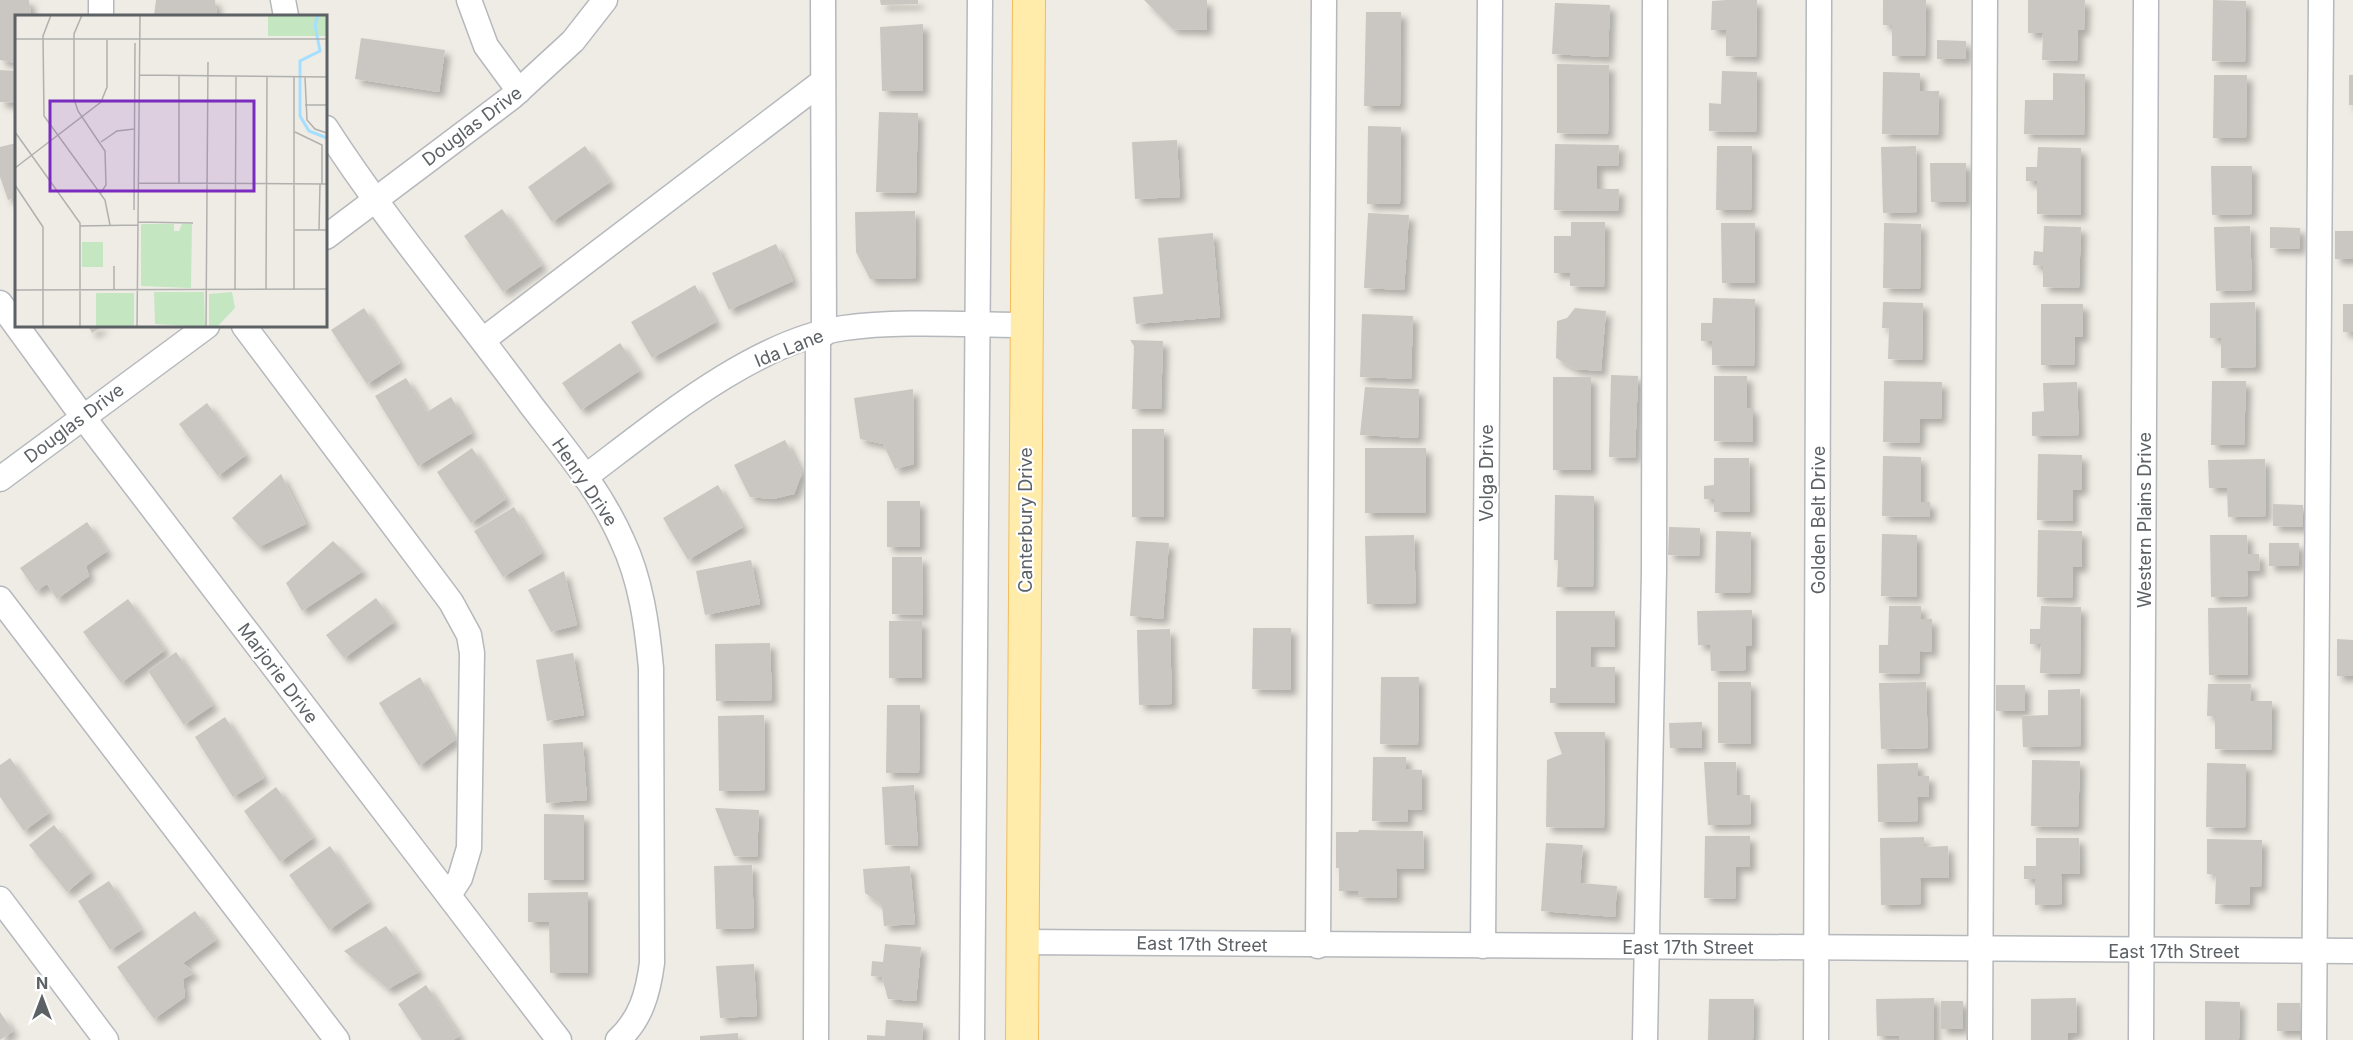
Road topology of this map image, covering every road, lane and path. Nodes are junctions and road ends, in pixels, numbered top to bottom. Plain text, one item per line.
1 (283, 0) edge
2 (469, 0) edge
3 (605, 0) edge
4 (823, 0) edge
5 (980, 0) edge
6 (1029, 0) edge
7 (1324, 0) edge
8 (1490, 0) edge
9 (1655, 0) edge
10 (1819, 0) edge
11 (1984, 0) edge
12 (2146, 0) edge
13 (2321, 0) edge
14 (285, 15) edge
15 (822, 82) junction
16 (519, 91) junction
17 (327, 129) edge
18 (375, 199) junction
19 (327, 236) edge
20 (0, 303) edge
21 (15, 324) edge
22 (978, 325) junction
23 (1027, 325) junction
24 (17, 327) edge
25 (206, 327) edge
26 (245, 327) edge
27 (821, 334) junction
28 (483, 340) junction
29 (83, 417) junction
30 (585, 477) junction
31 (0, 478) edge
32 (0, 599) edge
33 (449, 895) junction
34 (0, 899) edge
35 (1022, 942) junction
36 (1318, 946) junction
37 (1483, 946) junction
38 (1646, 947) junction
39 (1816, 948) junction
40 (1981, 950) junction
41 (2142, 950) junction
42 (2315, 951) junction
43 (2353, 951) edge
44 (106, 1040) edge
45 (336, 1040) edge
46 (559, 1040) edge
47 (618, 1040) edge
48 (816, 1040) edge
49 (972, 1040) edge
50 (1022, 1040) edge
51 (1645, 1040) edge
52 (1816, 1040) edge
53 (1980, 1040) edge
54 (2140, 1040) edge
55 (2314, 1040) edge

1 - 14 street
2 - 16 street
3 - 16 street, Douglas Drive
4 - 15 street
5 - 22 street
6 - 23 main road, Canterbury Drive
7 - 36 street
8 - 37 street, Volga Drive
9 - 38 street
10 - 39 street, Golden Belt Drive
11 - 40 street
12 - 41 street, Western Plains Drive
13 - 42 street
15 - 27 street
15 - 28 street
16 - 18 street, Douglas Drive
17 - 18 street, Henry Drive
18 - 19 street, Douglas Drive
18 - 28 street, Henry Drive
20 - 21 street, Marjorie Drive
22 - 23 street, Ida Lane
22 - 27 street, Ida Lane
22 - 49 street
23 - 35 main road, Canterbury Drive
24 - 29 street, Marjorie Drive
25 - 29 street, Douglas Drive
26 - 33 street
27 - 30 street, Ida Lane
27 - 48 street
28 - 30 street, Henry Drive
29 - 31 street, Douglas Drive
29 - 33 street, Marjorie Drive
30 - 47 street, Henry Drive
32 - 45 street
33 - 46 street, Marjorie Drive
34 - 44 street
35 - 36 street, East 17th Street
35 - 50 main road, Canterbury Drive
36 - 37 street, East 17th Street
37 - 38 street, East 17th Street
38 - 39 street, East 17th Street
38 - 51 street
39 - 40 street, East 17th Street
39 - 52 street, Golden Belt Drive
40 - 41 street, East 17th Street
40 - 53 street
41 - 42 street, East 17th Street
41 - 54 street, Western Plains Drive
42 - 43 street, East 17th Street
42 - 55 street

